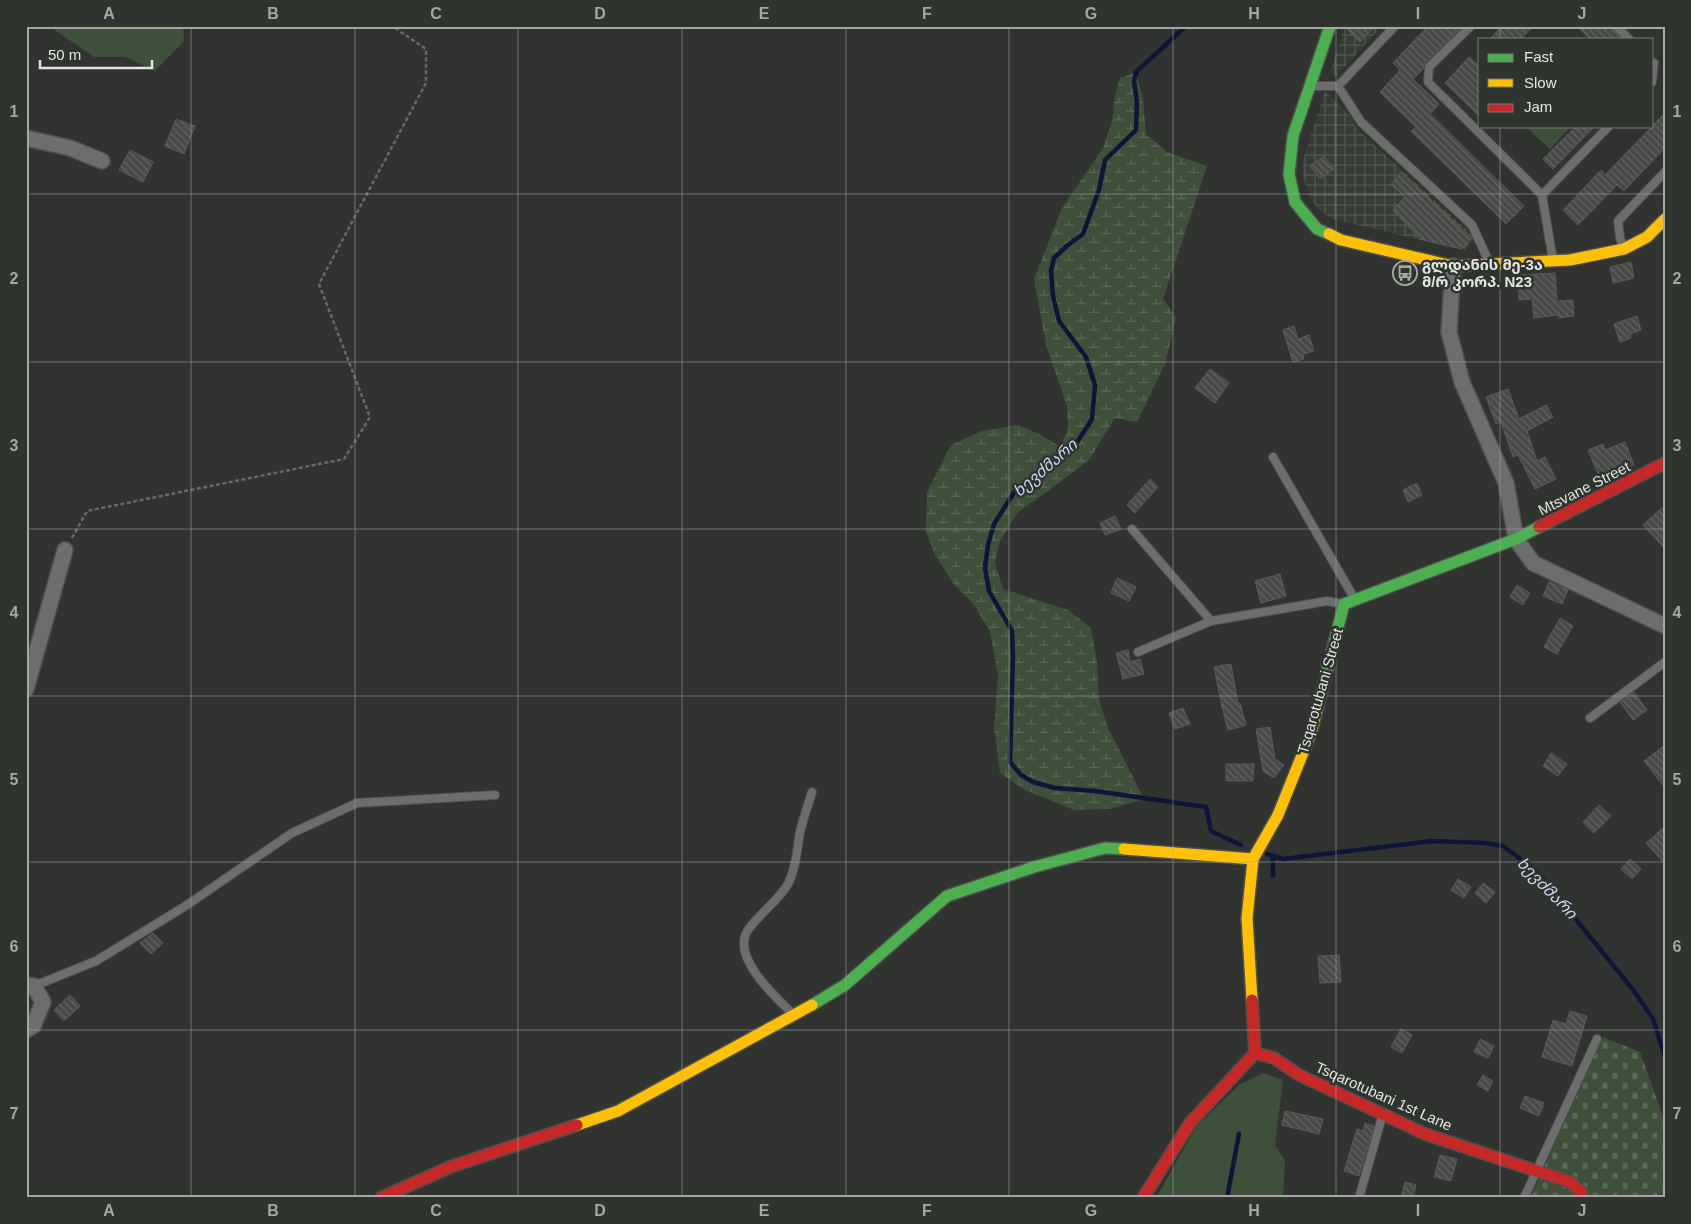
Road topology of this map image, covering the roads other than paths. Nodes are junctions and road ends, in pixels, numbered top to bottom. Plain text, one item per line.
1 (1330, 26) edge
2 (1395, 26) edge
3 (1471, 26) edge
4 (1616, 26) edge
5 (1628, 38) edge
6 (1309, 86) junction
7 (1338, 86) junction
8 (1607, 128) edge
9 (26, 138) edge
10 (102, 161) dead end
11 (1665, 172) edge
12 (1542, 195) junction
13 (1665, 219) edge
14 (1624, 249) junction
15 (1554, 261) junction
16 (1490, 264) junction
17 (1453, 266) junction
18 (1273, 457) dead end
19 (1663, 468) edge
20 (1132, 529) dead end
21 (1516, 539) junction
22 (66, 550) road end
23 (1349, 602) junction
24 (1212, 621) junction
25 (1665, 626) edge
26 (1138, 652) dead end
27 (1665, 662) edge
28 (26, 690) edge
29 (1590, 718) dead end
30 (812, 792) dead end
31 (495, 795) dead end
32 (1253, 859) junction
33 (30, 986) edge
34 (795, 1016) junction
35 (26, 1030) edge
36 (1597, 1039) dead end
37 (1255, 1054) junction
38 (1382, 1115) junction
39 (1536, 1171) junction
40 (1584, 1195) edge
41 (381, 1198) edge
42 (1143, 1198) edge
43 (1359, 1198) edge
44 (1524, 1198) edge

1 - 6 street
2 - 7 lane
3 - 12 lane
4 - 5 lane
6 - 7 lane
6 - 17 street
7 - 16 lane
8 - 12 lane
9 - 10 street
11 - 14 lane
12 - 15 lane
13 - 14 street
14 - 15 street
15 - 16 street
16 - 17 street
17 - 21 street
18 - 23 lane
19 - 21 street, Mtsvane Street
20 - 24 lane
21 - 23 street
21 - 25 street
22 - 28 street
23 - 24 lane
23 - 32 street, Tsqarotubani Street
24 - 26 lane
27 - 29 lane
30 - 34 lane
31 - 33 lane
32 - 34 street
32 - 37 street, Tsqarotubani Street
33 - 35 street
34 - 41 street
36 - 39 lane
37 - 38 street, Tsqarotubani 1st Lane
37 - 42 street
38 - 39 street, Tsqarotubani 1st Lane
38 - 43 lane
39 - 40 street, Tsqarotubani 1st Lane
39 - 44 lane

